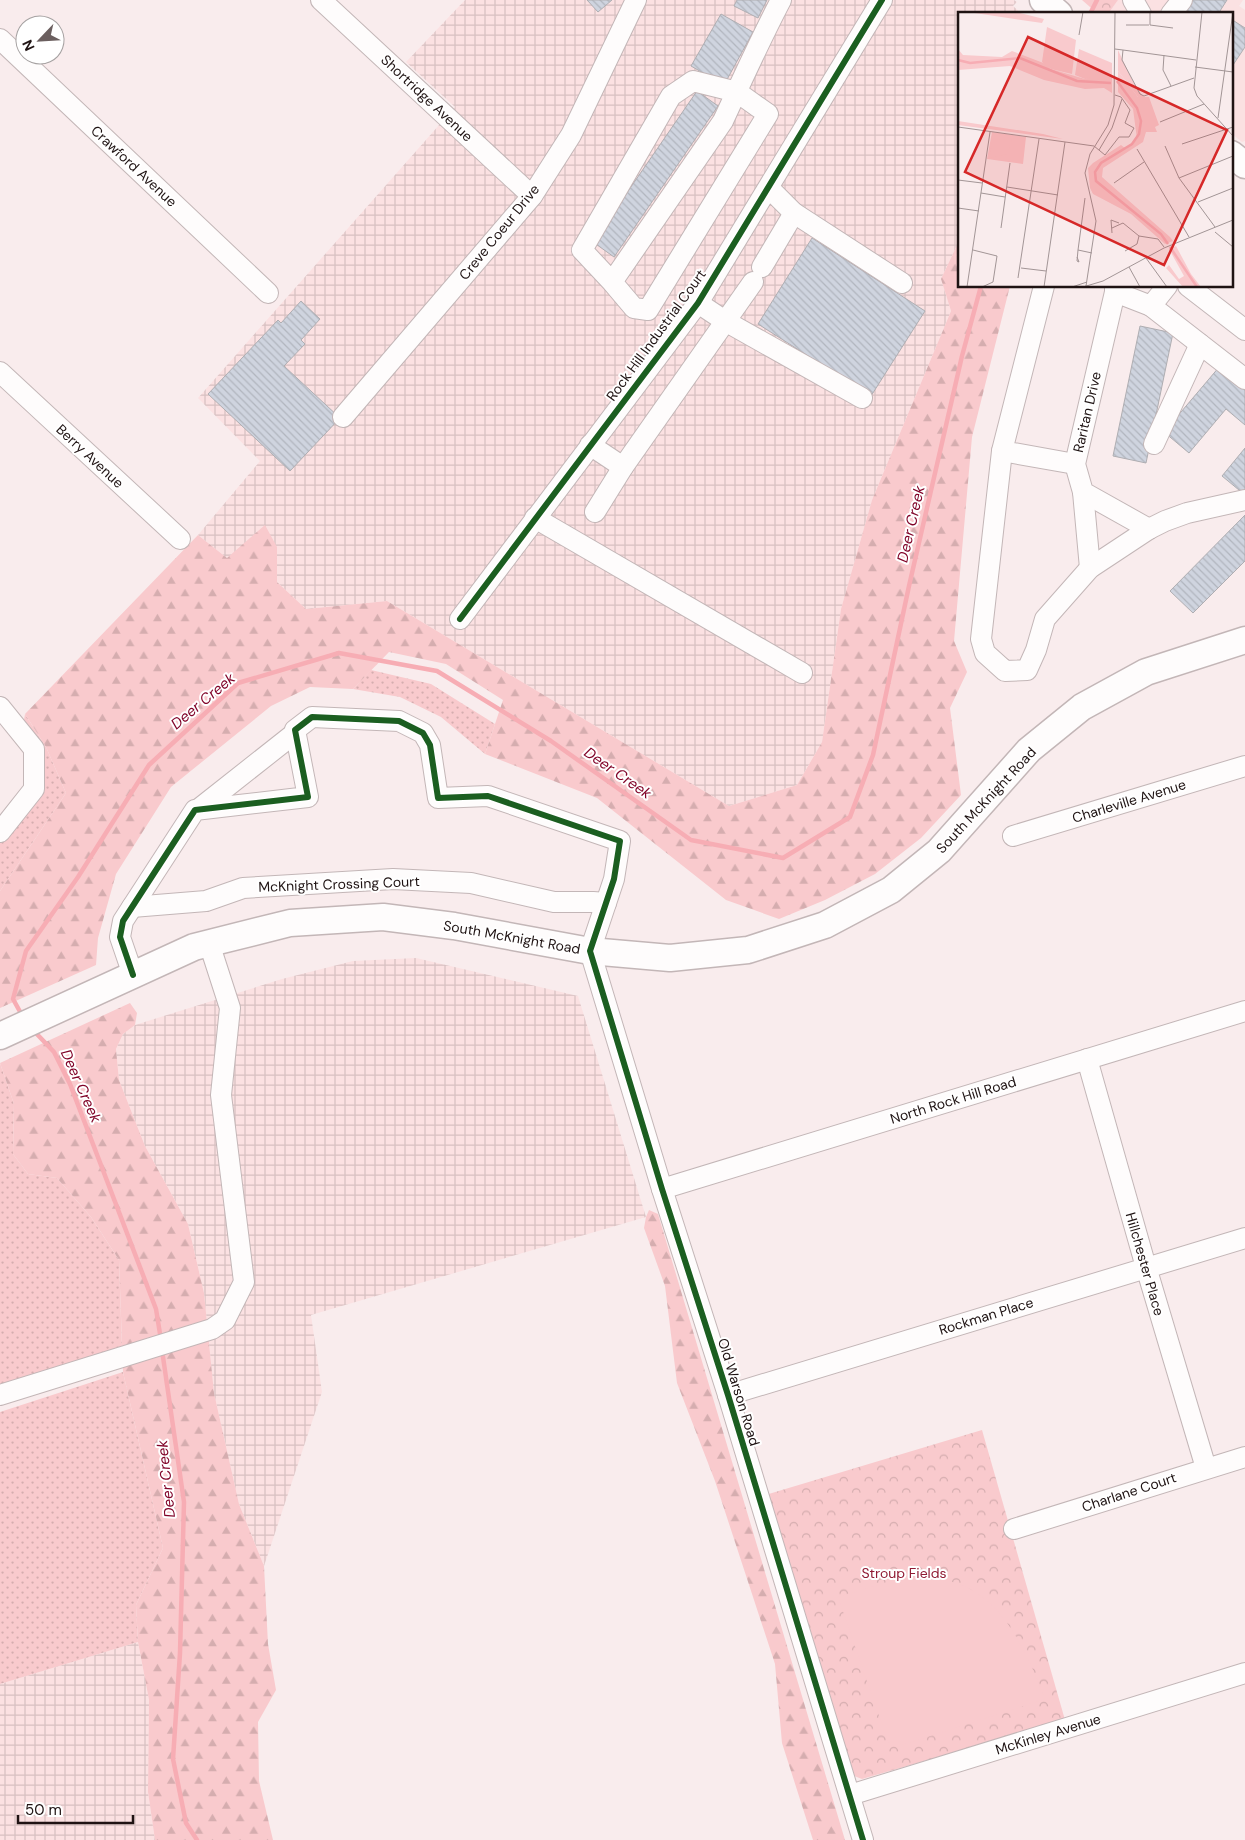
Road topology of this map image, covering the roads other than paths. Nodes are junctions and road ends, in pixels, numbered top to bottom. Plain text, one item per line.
1 (321, 0) edge
2 (636, 0) edge
3 (780, 0) edge
4 (882, 0) edge
5 (1044, 0) edge
6 (1133, 0) edge
7 (1182, 0) edge
8 (1057, 12) edge
9 (1140, 12) edge
10 (1173, 12) edge
11 (0, 40) edge
12 (736, 92) junction
13 (1232, 155) edge
14 (1245, 165) edge
15 (769, 188) junction
16 (532, 196) junction
17 (794, 212) junction
18 (612, 282) junction
19 (902, 283) dead end
20 (1043, 288) edge
21 (1165, 288) edge
22 (1191, 288) edge
23 (1115, 289) edge
24 (268, 293) dead end
25 (698, 303) junction
26 (1151, 306) junction
27 (725, 321) junction
28 (1245, 330) edge
29 (1200, 344) junction
30 (0, 372) edge
31 (1245, 379) edge
32 (862, 398) dead end
33 (343, 416) dead end
34 (1154, 444) dead end
35 (590, 445) junction
36 (1002, 451) junction
37 (1075, 464) junction
38 (623, 467) junction
39 (1083, 492) junction
40 (1245, 500) edge
41 (595, 512) dead end
42 (535, 518) junction
43 (1149, 529) junction
44 (180, 539) dead end
45 (1090, 568) junction
46 (460, 619) dead end
47 (1245, 640) edge
48 (802, 673) dead end
49 (0, 707) edge
50 (295, 733) junction
51 (1245, 766) edge
52 (198, 810) junction
53 (0, 832) edge
54 (1013, 836) dead end
55 (606, 904) junction
56 (132, 907) junction
57 (209, 943) junction
58 (590, 952) junction
59 (133, 975) junction
60 (1245, 1011) edge
61 (0, 1036) edge
62 (1087, 1059) junction
63 (662, 1190) junction
64 (1245, 1238) edge
65 (1146, 1268) junction
66 (0, 1395) edge
67 (728, 1395) junction
68 (1245, 1457) edge
69 (1206, 1468) junction
70 (1014, 1529) dead end
71 (1245, 1673) edge
72 (850, 1795) junction
73 (863, 1840) edge

1 - 16 street, Shortridge Avenue
2 - 16 street, Creve Coeur Drive
3 - 12 street
4 - 15 street, Rock Hill Industrial Court
5 - 8 main road
6 - 9 street
7 - 10 street
11 - 24 street, Crawford Avenue
12 - 18 street
12 - 18 street
12 - 18 street
13 - 14 main road
15 - 17 street
15 - 25 street, Rock Hill Industrial Court
16 - 33 street, Creve Coeur Drive
17 - 19 street
17 - 27 street
20 - 36 street
21 - 26 street
22 - 28 street
23 - 26 street
23 - 37 street, Raritan Drive
25 - 27 street
25 - 35 street, Rock Hill Industrial Court
26 - 29 street
27 - 32 street
27 - 38 street
29 - 31 street
29 - 34 street
30 - 44 street, Berry Avenue
35 - 38 street
35 - 42 street, Rock Hill Industrial Court
36 - 37 street
36 - 45 street
37 - 39 street, Raritan Drive
38 - 41 street
39 - 43 street
39 - 45 street, Raritan Drive
40 - 43 street
42 - 46 street, Rock Hill Industrial Court
42 - 48 street
43 - 45 street
47 - 58 main road, South McKnight Road
49 - 53 street
50 - 52 street
50 - 52 street
50 - 55 street
51 - 54 street, Charleville Avenue
52 - 56 street
55 - 56 street, McKnight Crossing Court
55 - 58 street
56 - 59 street
57 - 58 main road, South McKnight Road
57 - 59 main road, South McKnight Road
57 - 66 street
58 - 63 street, Old Warson Road
59 - 61 main road, South McKnight Road
60 - 62 street, North Rock Hill Road
62 - 63 street, North Rock Hill Road
62 - 65 street, Hillchester Place
63 - 67 street, Old Warson Road
64 - 65 street, Rockman Place
65 - 67 street, Rockman Place
65 - 69 street, Hillchester Place
67 - 72 street, Old Warson Road
68 - 69 street, Charlane Court
69 - 70 street, Charlane Court
71 - 72 street, McKinley Avenue
72 - 73 street, Old Warson Road

